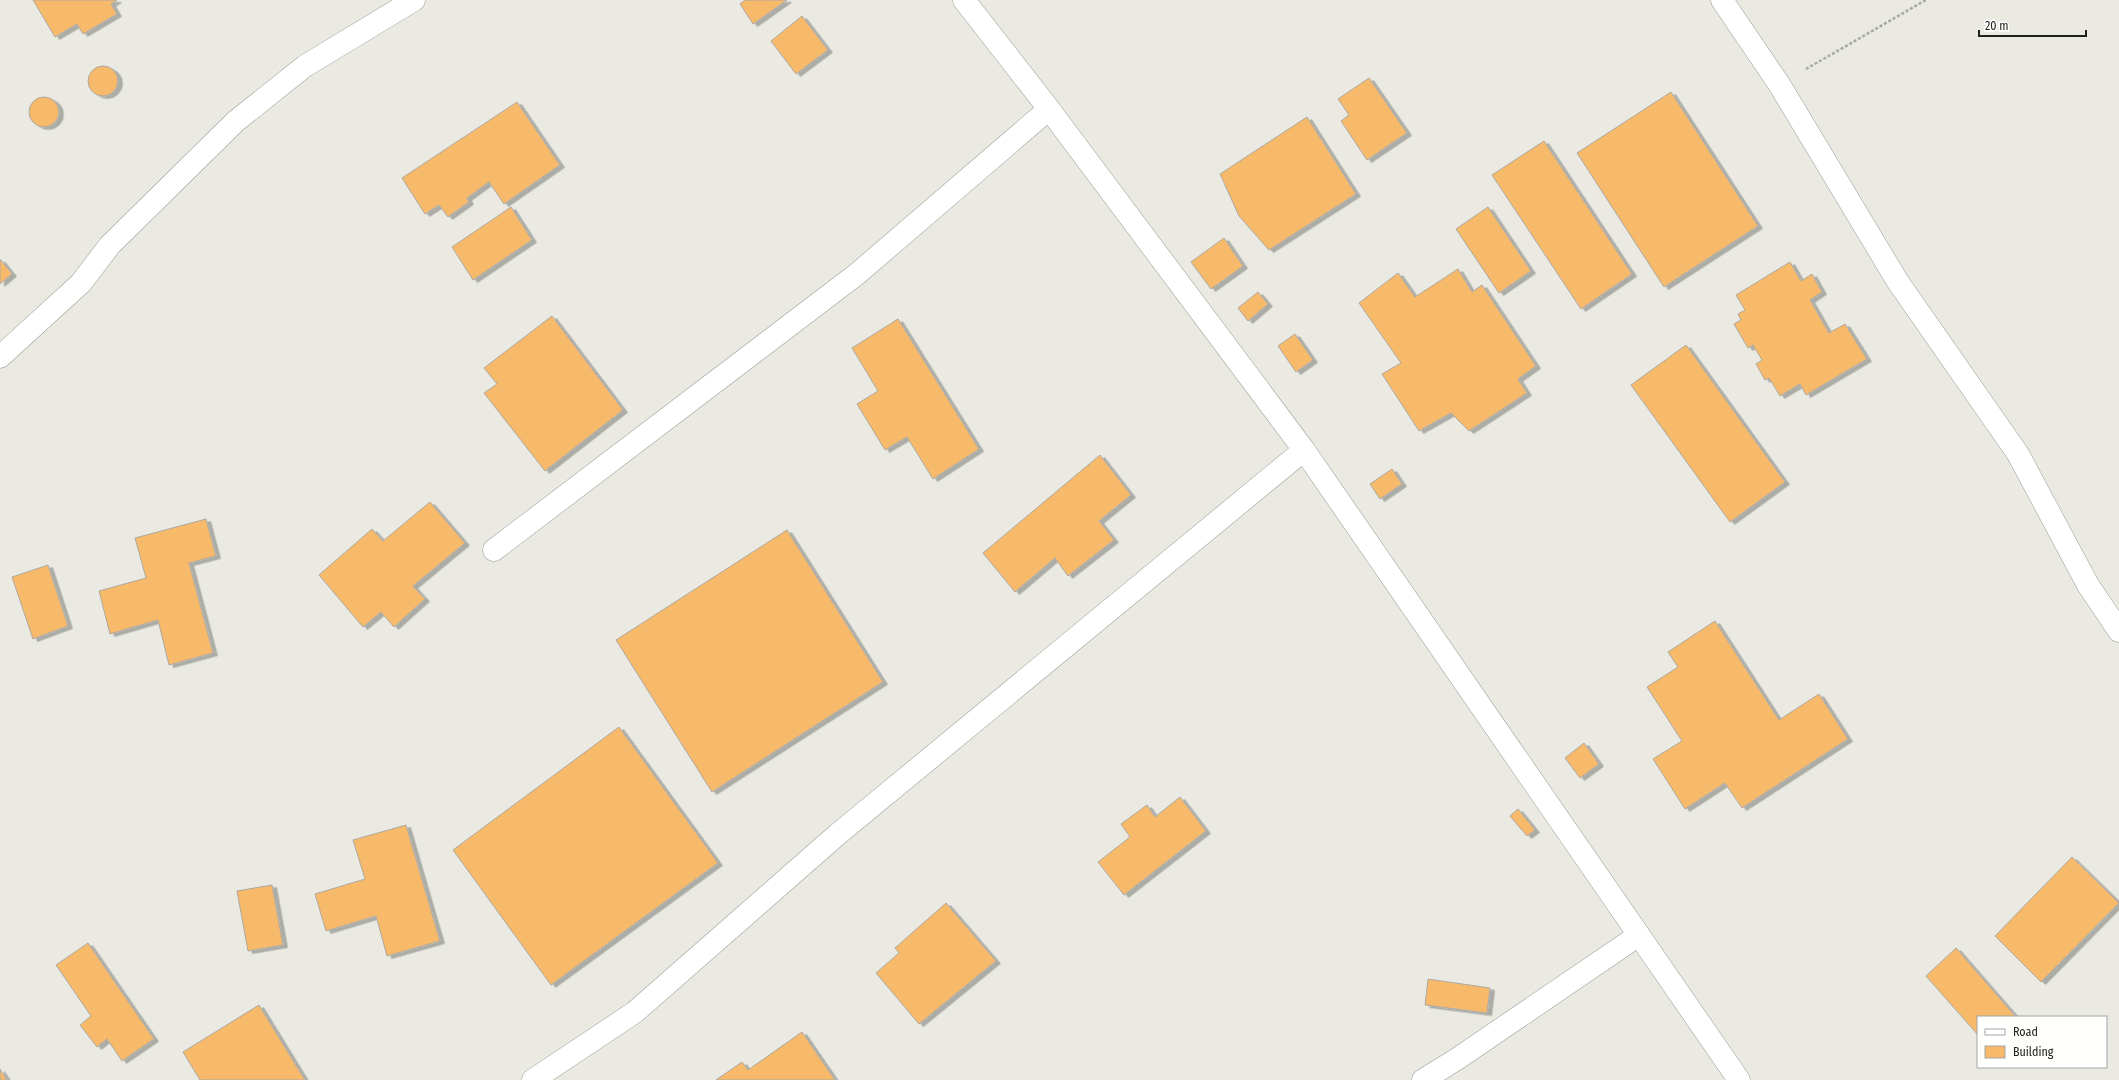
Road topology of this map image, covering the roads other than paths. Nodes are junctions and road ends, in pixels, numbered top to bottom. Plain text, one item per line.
1 (414, 0) edge
2 (964, 0) edge
3 (1722, 0) edge
4 (1049, 109) junction
5 (0, 356) edge
6 (1304, 450) junction
7 (494, 550) dead end
8 (2119, 631) edge
9 (1639, 935) junction
10 (533, 1080) edge
11 (1423, 1080) edge
12 (1739, 1080) edge

1 - 5 street
2 - 4 street
3 - 8 street
4 - 6 street
4 - 7 street
6 - 9 street
6 - 10 street
9 - 11 street
9 - 12 street

